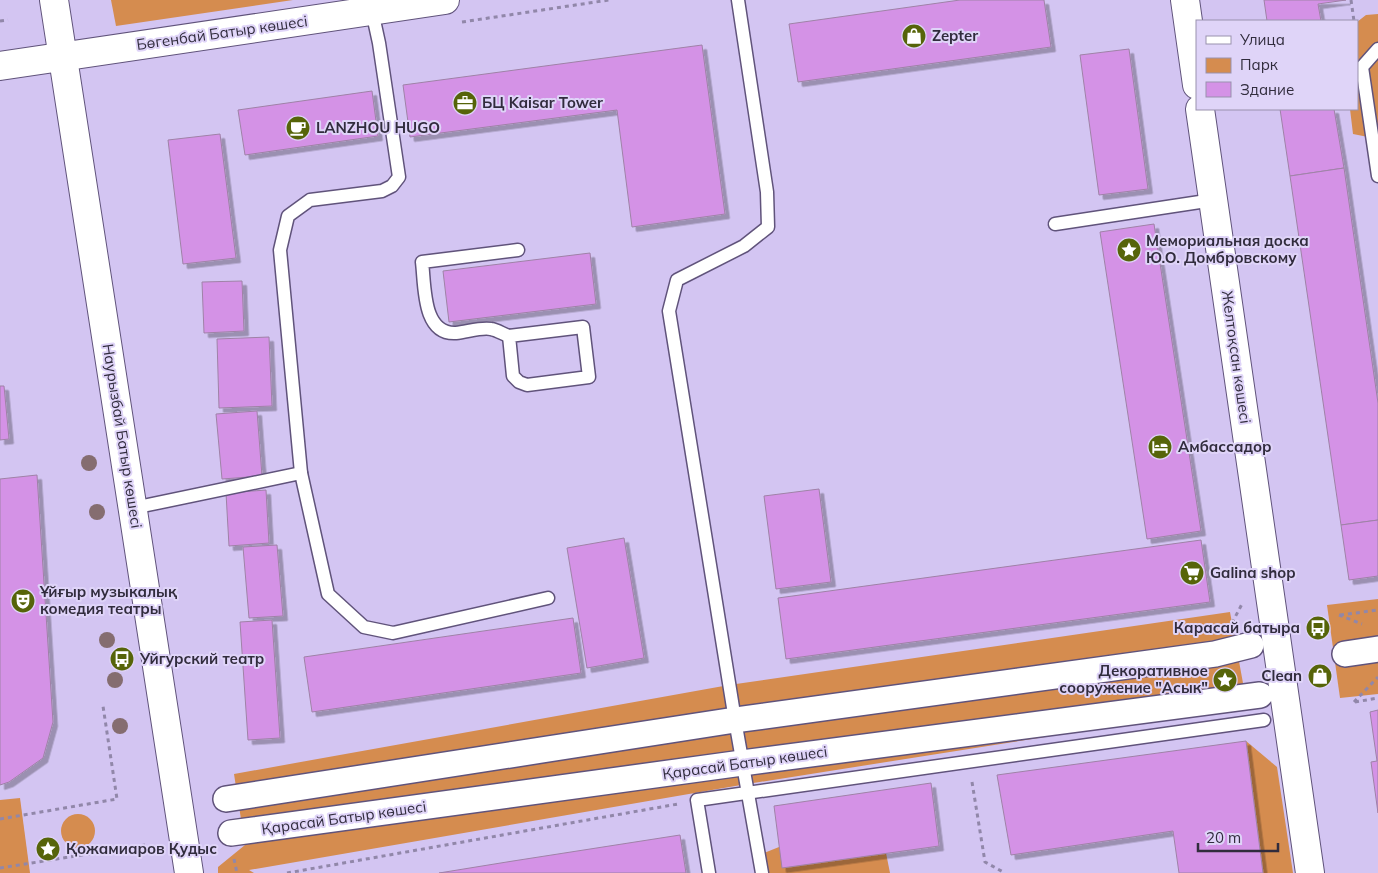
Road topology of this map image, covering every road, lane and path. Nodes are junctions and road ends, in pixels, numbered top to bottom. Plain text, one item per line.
1 (54, 0) edge
2 (445, 0) edge
3 (738, 0) edge
4 (1185, 0) edge
5 (1351, 0) edge
6 (372, 11) junction
7 (8, 20) dead end
8 (1354, 20) edge
9 (0, 21) edge
10 (1378, 50) edge
11 (63, 57) junction
12 (0, 66) edge
13 (1196, 78) edge
14 (1200, 110) edge
15 (1378, 176) edge
16 (1213, 200) junction
17 (1055, 224) dead end
18 (518, 250) dead end
19 (509, 336) junction
20 (301, 473) junction
21 (133, 508) junction
22 (548, 598) dead end
23 (1378, 610) edge
24 (1374, 638) edge
25 (1251, 646) dead end
26 (1345, 654) dead end
27 (1378, 677) edge
28 (1260, 695) dead end
29 (1378, 698) edge
30 (103, 706) dead end
31 (735, 720) junction
32 (1264, 720) dead end
33 (968, 762) junction
34 (742, 763) junction
35 (747, 793) junction
36 (226, 799) dead end
37 (698, 800) junction
38 (0, 819) edge
39 (231, 833) dead end
40 (146, 845) dead end
41 (0, 868) edge
42 (189, 873) edge
43 (287, 873) edge
44 (709, 873) edge
45 (762, 873) edge
46 (1005, 873) edge
47 (1310, 873) edge

1 - 11 main road, Наурызбай Батыр көшесі
2 - 6 main road, Бөгенбай Батыр көшесі
3 - 31 lane
4 - 13 main road
5 - 8 path
6 - 11 main road, Бөгенбай Батыр көшесі
6 - 20 lane
7 - 9 path
10 - 15 lane
11 - 12 main road, Бөгенбай Батыр көшесі
11 - 21 main road, Наурызбай Батыр көшесі
14 - 16 main road, Желтоқсан көшесі
16 - 17 lane
16 - 47 main road, Желтоқсан көшесі
18 - 19 lane
19 - 19 lane
20 - 21 lane
20 - 22 lane
21 - 42 main road, Наурызбай Батыр көшесі
23 - 24 path
24 - 26 street
25 - 31 street
27 - 29 path
28 - 34 street, Қарасай Батыр көшесі
30 - 38 path
31 - 34 lane
31 - 36 street
32 - 33 lane
33 - 35 lane
33 - 46 path
34 - 35 lane
34 - 39 street, Қарасай Батыр көшесі
35 - 37 lane
35 - 45 lane
37 - 43 path
37 - 44 lane
40 - 41 path

